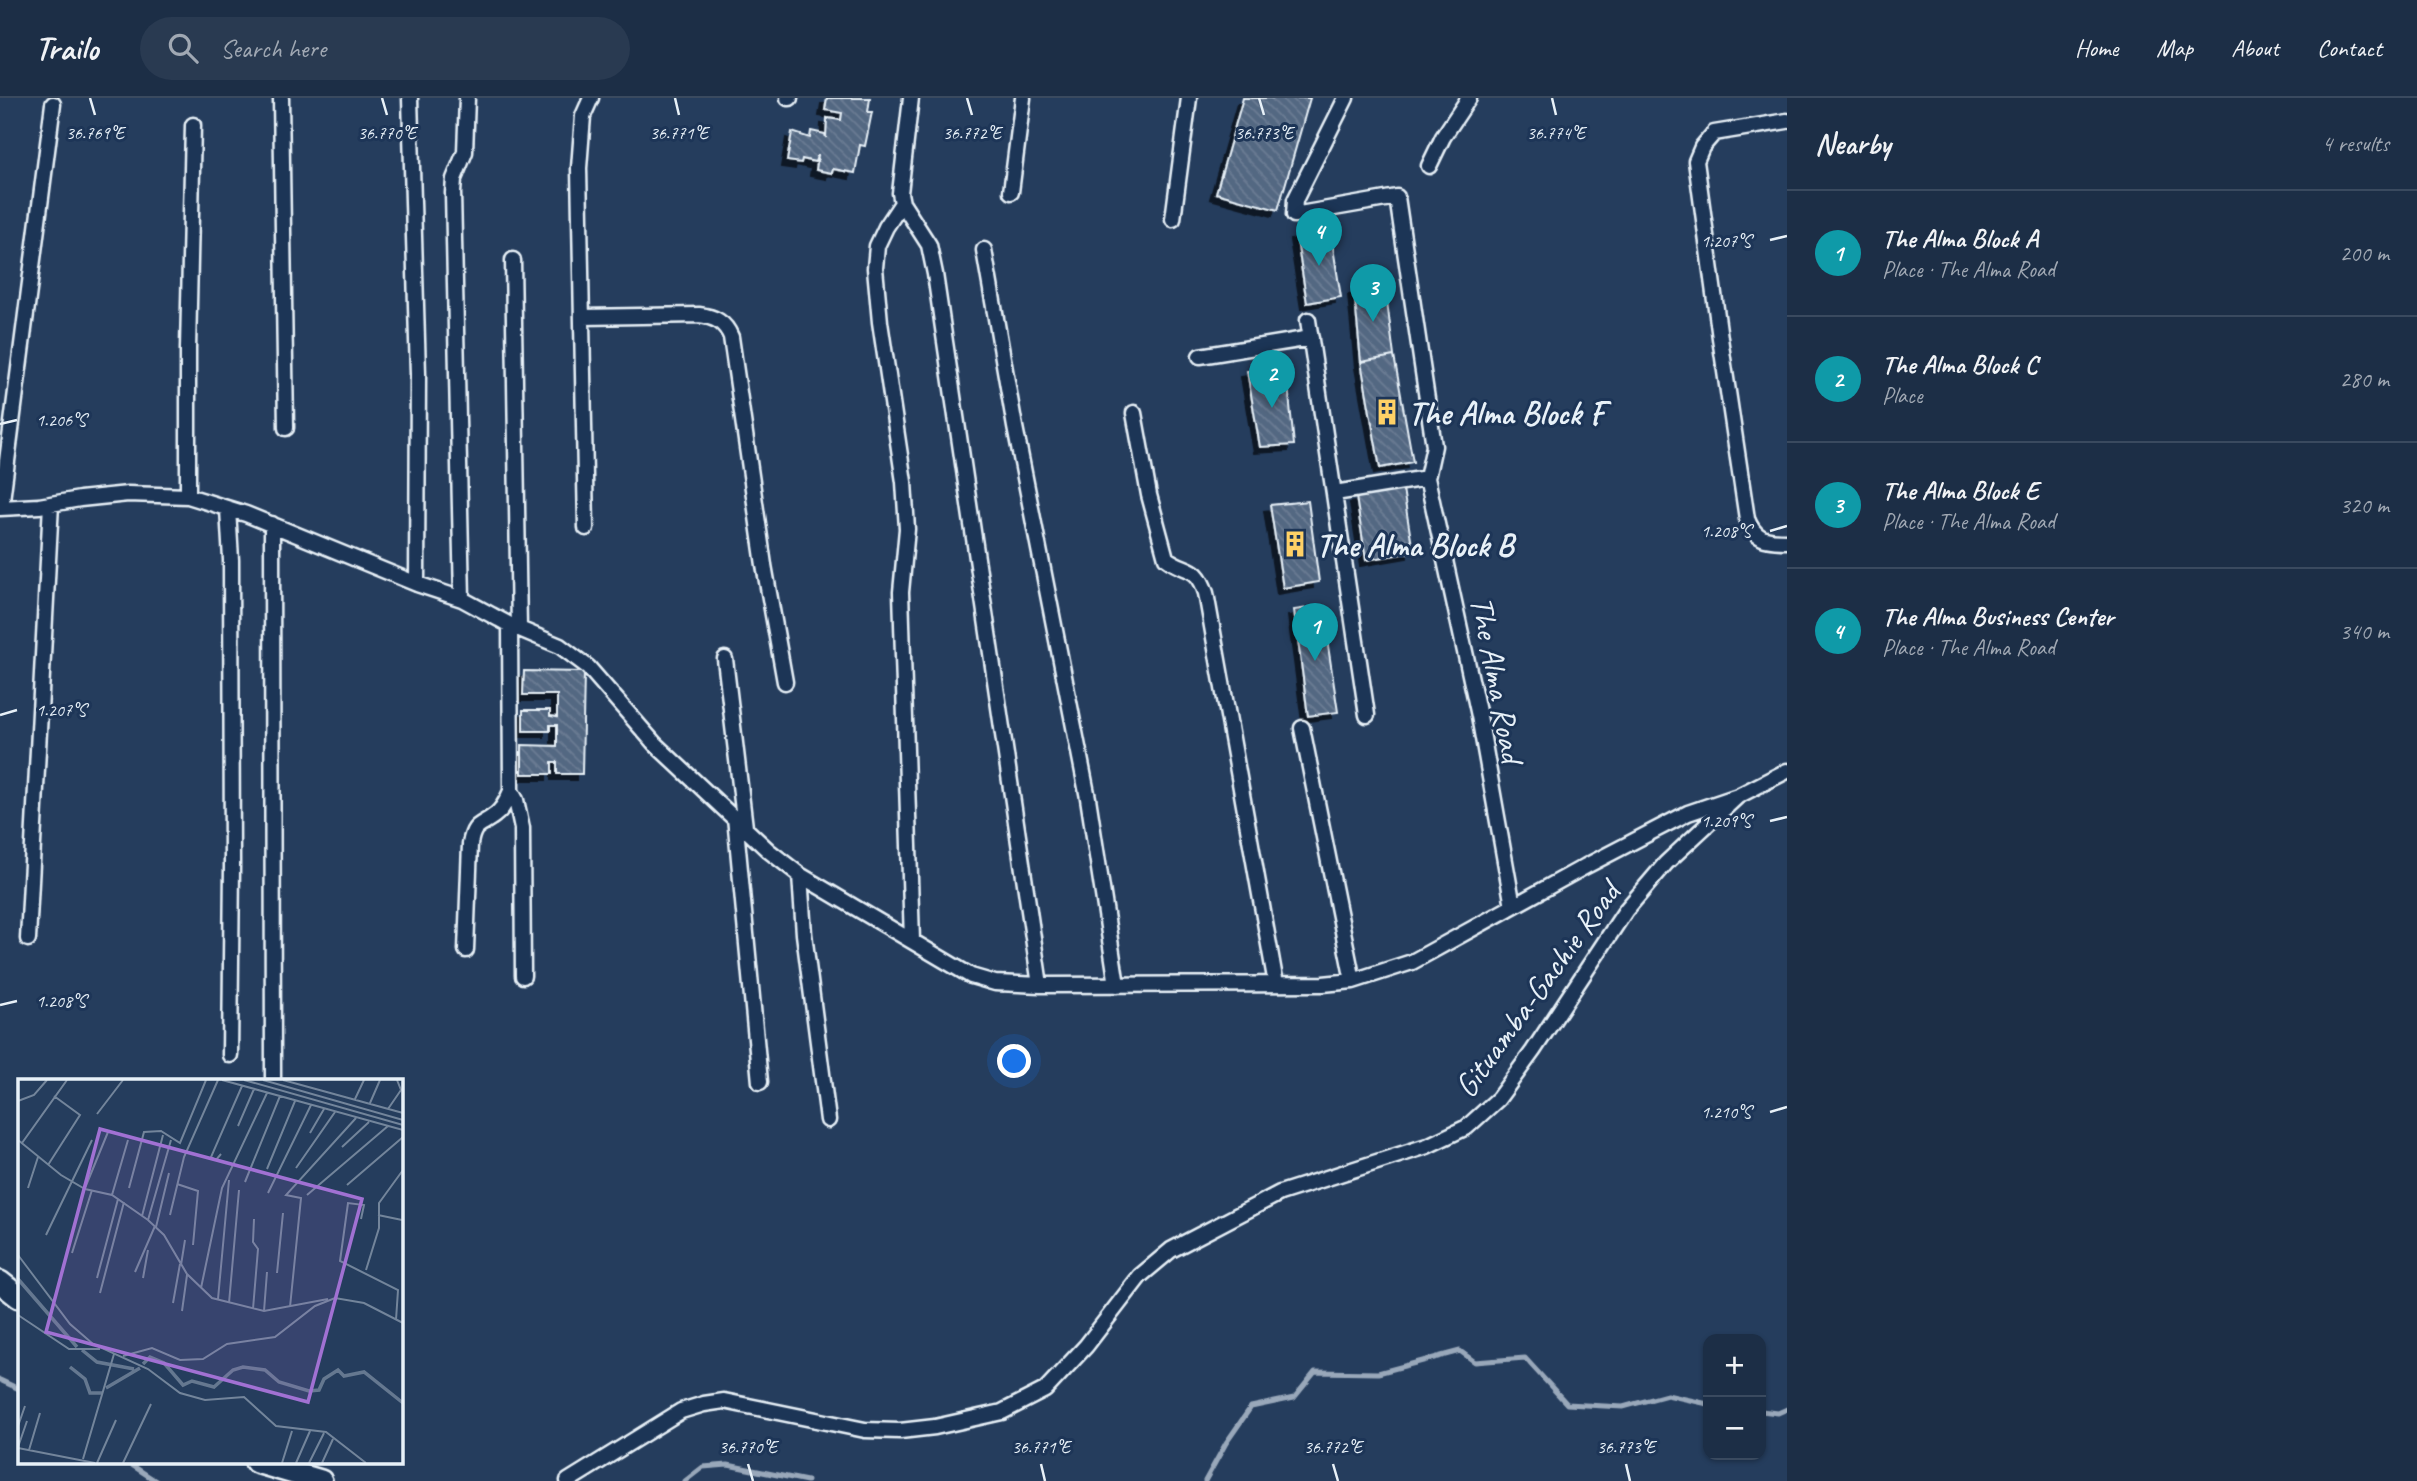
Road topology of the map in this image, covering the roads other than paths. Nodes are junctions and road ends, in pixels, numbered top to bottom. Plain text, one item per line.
1 (281, 98) edge
2 (410, 98) edge
3 (467, 98) edge
4 (591, 98) edge
5 (911, 98) edge
6 (1023, 98) edge
7 (1189, 98) edge
8 (1346, 98) edge
9 (1469, 98) edge
10 (53, 104) dead end
11 (1787, 121) edge
12 (193, 125) dead end
13 (1429, 166) dead end
14 (1011, 192) dead end
15 (902, 203) junction
16 (1173, 219) dead end
17 (984, 250) dead end
18 (513, 260) dead end
19 (583, 317) junction
20 (1308, 320) dead end
21 (1311, 338) junction
22 (1200, 356) dead end
23 (1135, 413) dead end
24 (286, 428) dead end
25 (1427, 478) junction
26 (1335, 493) junction
27 (188, 496) junction
28 (51, 504) junction
29 (0, 508) edge
30 (228, 509) junction
31 (272, 524) junction
32 (586, 528) dead end
33 (1787, 541) edge
34 (417, 584) junction
35 (461, 598) junction
36 (514, 627) junction
37 (724, 659) dead end
38 (785, 682) dead end
39 (1367, 715) dead end
40 (1302, 728) dead end
41 (1787, 771) edge
42 (511, 791) junction
43 (1738, 796) junction
44 (740, 822) junction
45 (800, 875) junction
46 (1513, 906) junction
47 (28, 939) dead end
48 (912, 941) junction
49 (466, 950) dead end
50 (523, 976) dead end
51 (1353, 981) junction
52 (1276, 984) junction
53 (1040, 985) junction
54 (1117, 985) junction
55 (230, 1055) dead end
56 (273, 1079) edge
57 (760, 1082) dead end
58 (828, 1120) dead end
59 (0, 1282) edge
60 (18, 1296) edge
61 (263, 1464) edge
62 (321, 1481) edge
63 (568, 1481) edge

1 - 24 street
2 - 34 street
3 - 35 street
4 - 19 street
5 - 15 street
6 - 14 street
7 - 16 street
8 - 25 street, The Alma Road
9 - 13 street
10 - 29 street
11 - 33 street
12 - 27 street
15 - 48 street
15 - 53 street
17 - 54 street
18 - 36 street
19 - 32 street
19 - 38 street
20 - 21 street
21 - 22 street
21 - 26 street
23 - 52 street
25 - 26 street
25 - 46 street, The Alma Road
26 - 39 street
27 - 28 street
27 - 30 street
28 - 29 street
28 - 47 street
30 - 31 street
30 - 55 street
31 - 34 street
31 - 56 street
34 - 35 street
35 - 36 street
36 - 42 street
36 - 44 street
37 - 44 street
40 - 51 street
41 - 43 street, Gituamba-Gachie Road
42 - 49 street
42 - 50 street
43 - 46 street
43 - 63 street, Gituamba-Gachie Road
44 - 45 street
44 - 57 street
45 - 48 street
45 - 58 street
46 - 51 street
48 - 53 street
51 - 52 street
52 - 54 street
53 - 54 street
59 - 60 main road
61 - 62 main road

